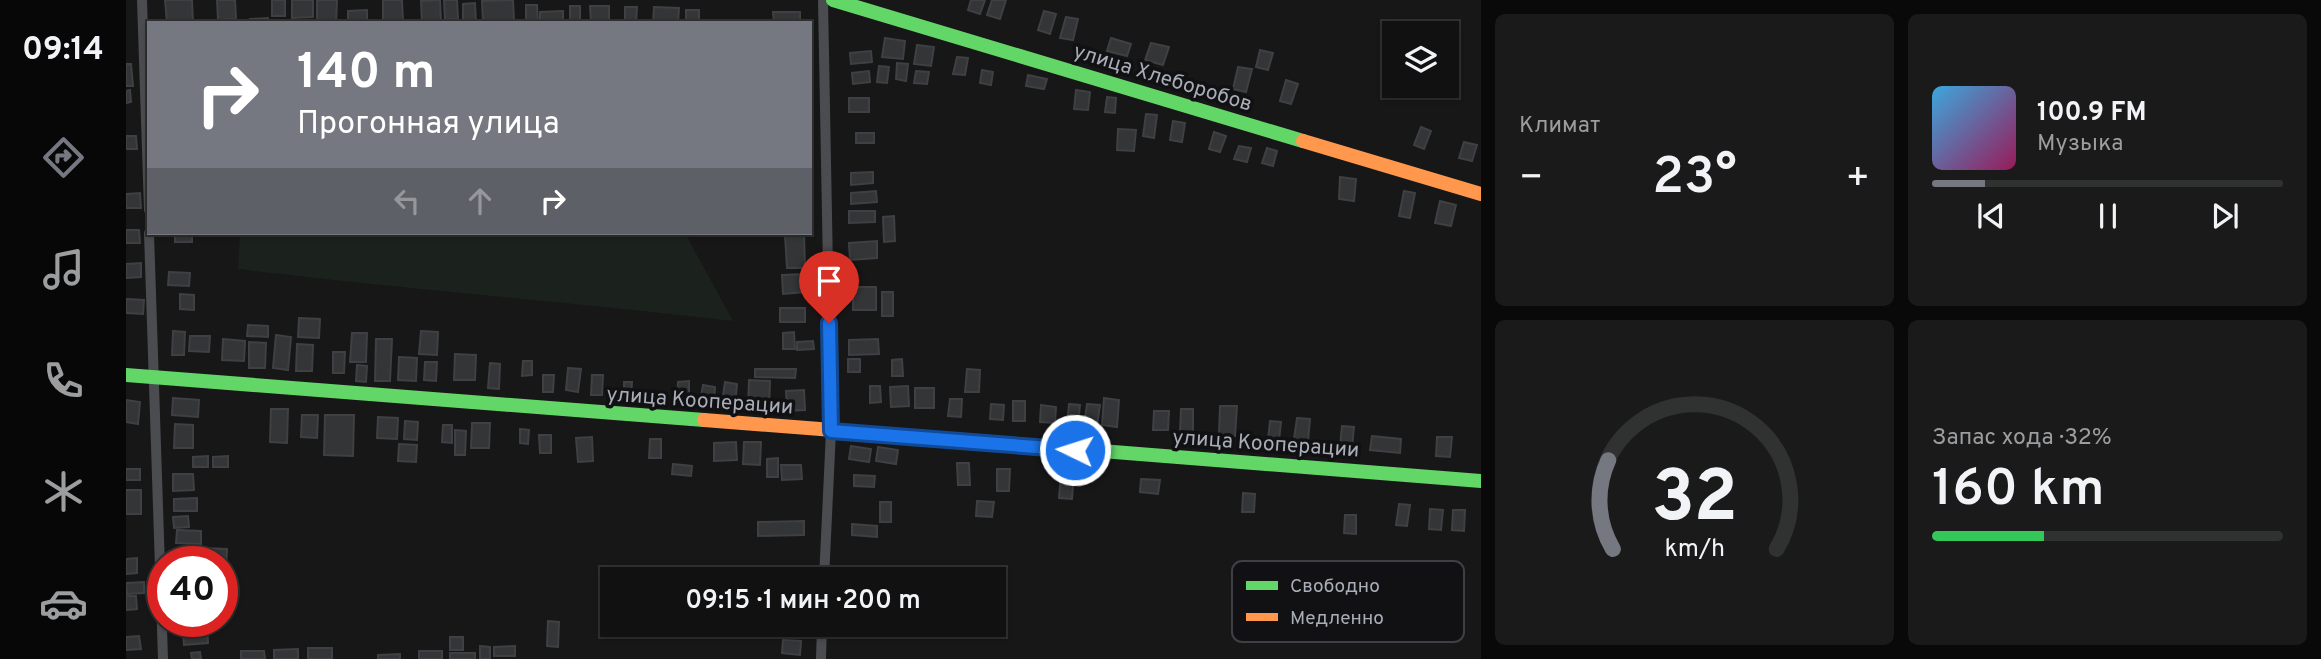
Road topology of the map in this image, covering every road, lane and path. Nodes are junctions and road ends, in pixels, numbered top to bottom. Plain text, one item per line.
1 (142, 0) edge
2 (823, 0) edge
3 (833, 0) edge
4 (147, 150) edge
5 (1481, 194) edge
6 (149, 235) edge
7 (126, 375) edge
8 (154, 378) junction
9 (831, 431) junction
10 (1481, 481) edge
11 (825, 567) edge
12 (822, 637) edge
13 (163, 659) edge
14 (821, 659) edge

1 - 4 street
2 - 9 street
3 - 5 street, улица Хлеборобов
6 - 8 street
7 - 8 street, улица Кооперации
8 - 9 street, улица Кооперации
8 - 13 street
9 - 10 street, улица Кооперации
9 - 11 street
12 - 14 street

